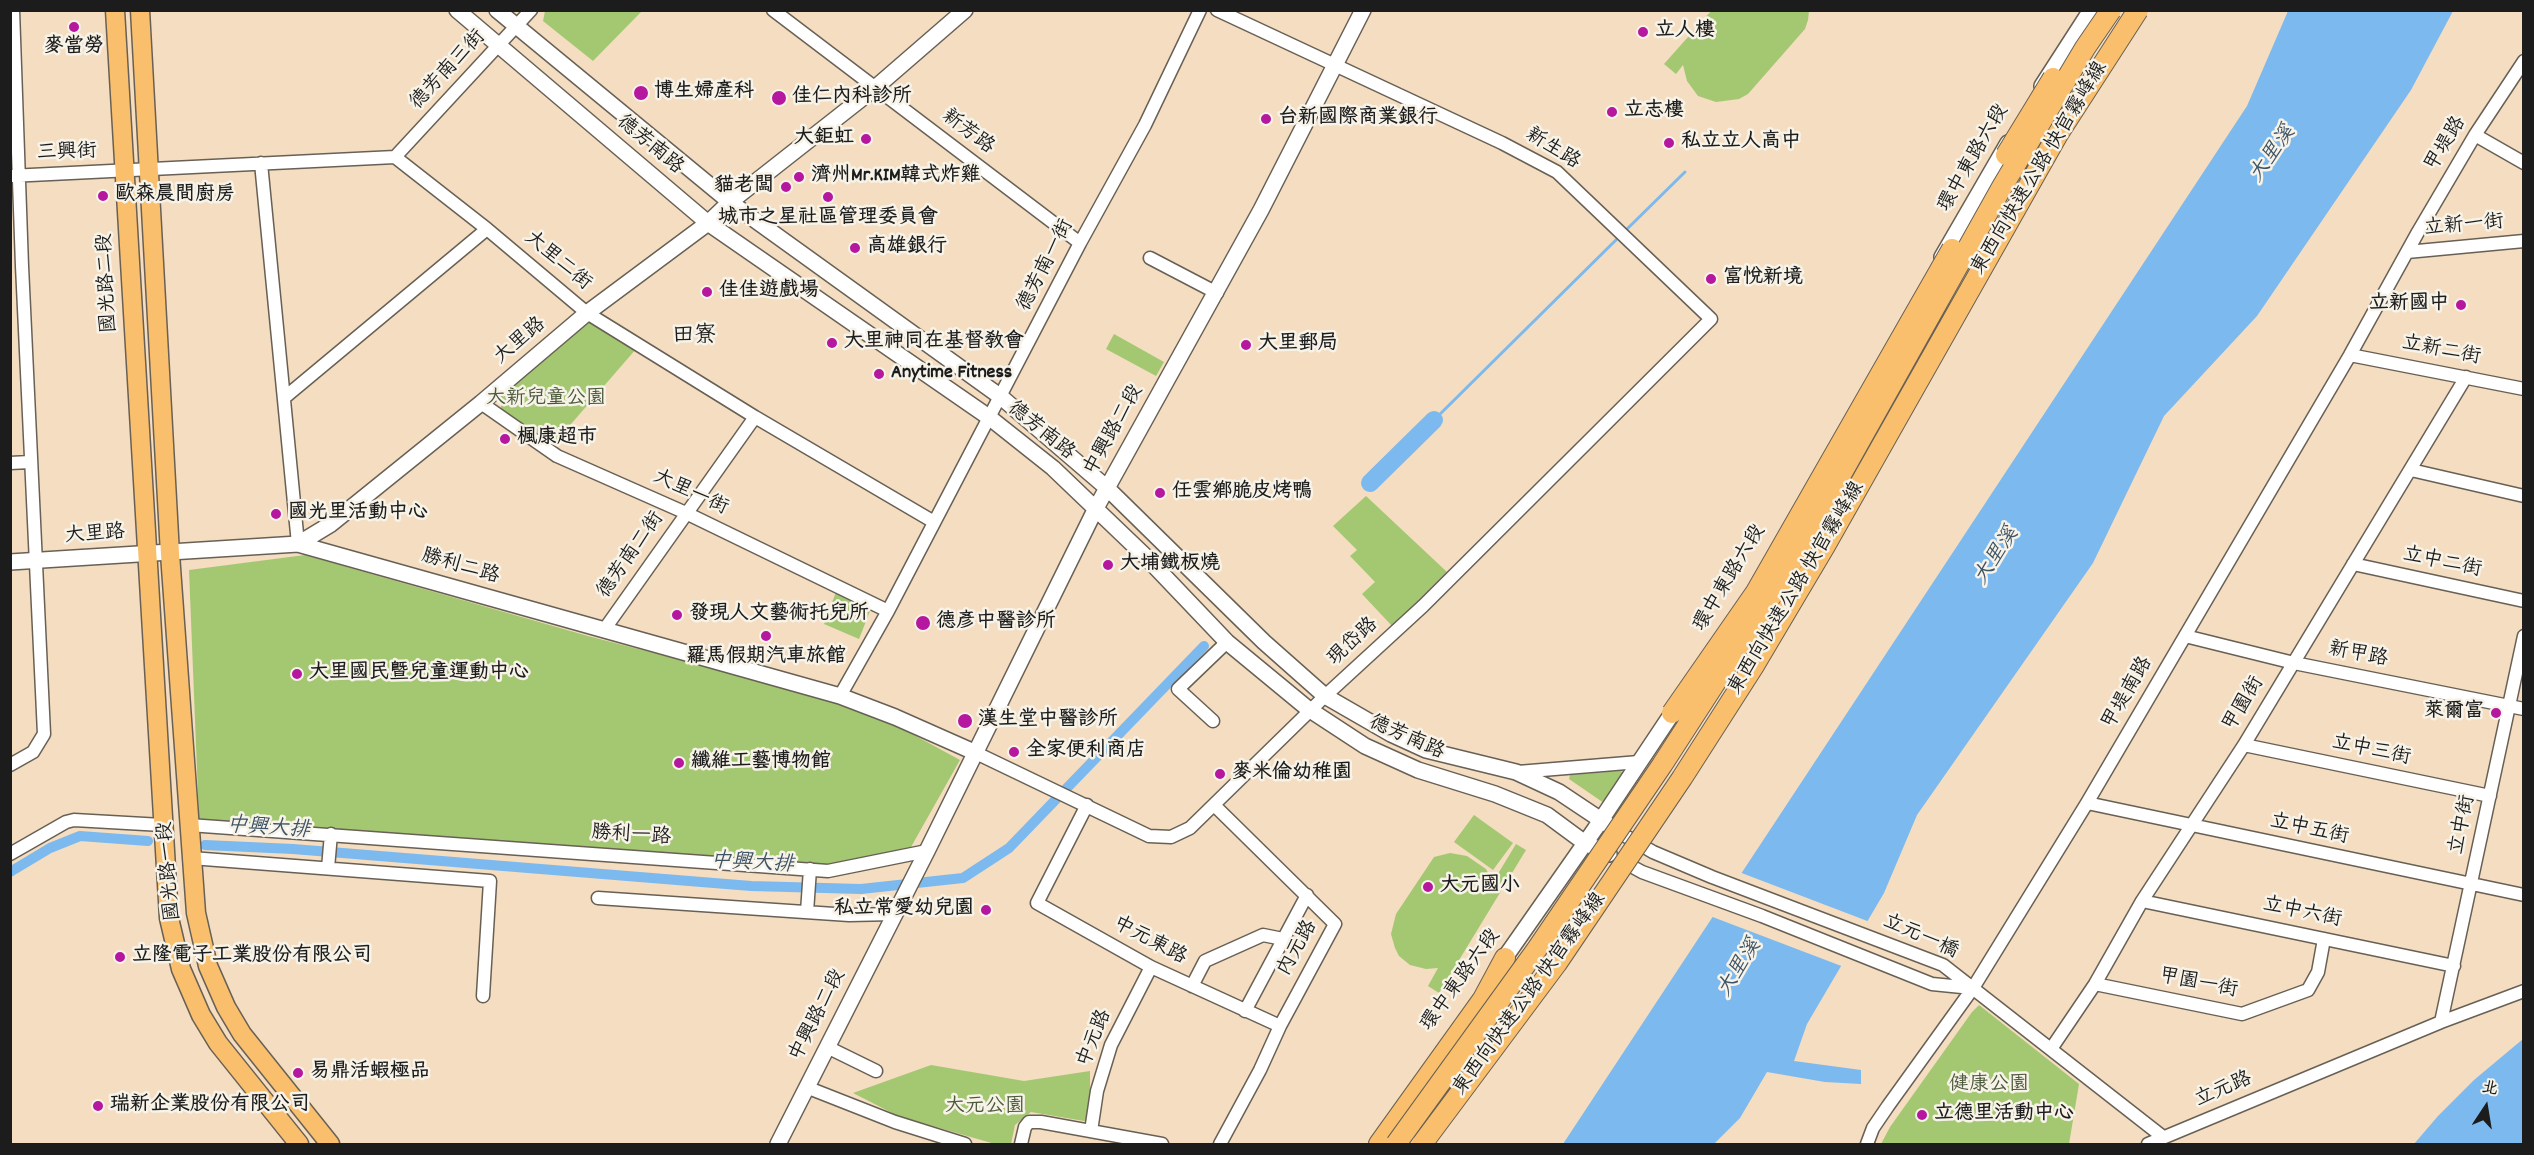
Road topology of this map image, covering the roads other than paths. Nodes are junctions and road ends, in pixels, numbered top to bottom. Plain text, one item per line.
1 (13, 10) edge
2 (115, 10) edge
3 (140, 10) edge
4 (457, 10) edge
5 (497, 10) edge
6 (531, 10) edge
7 (774, 10) edge
8 (965, 10) edge
9 (1200, 10) edge
10 (1217, 10) edge
11 (1363, 10) edge
12 (2091, 10) edge
13 (2097, 10) edge
14 (2111, 10) edge
15 (2119, 10) edge
16 (2138, 10) edge
17 (516, 27) junction
18 (498, 46) junction
19 (2523, 61) edge
20 (1336, 67) junction
21 (875, 88) junction
22 (2038, 93) junction
23 (2059, 105) junction
24 (2475, 135) junction
25 (395, 157) junction
26 (261, 163) junction
27 (2523, 163) edge
28 (125, 171) junction
29 (149, 171) junction
30 (15, 175) edge
31 (730, 202) junction
32 (708, 223) junction
33 (487, 229) junction
34 (2523, 242) edge
35 (1080, 243) junction
36 (2407, 252) junction
37 (1150, 258) dead end
38 (1217, 293) junction
39 (587, 313) junction
40 (1711, 319) joint
41 (2350, 355) junction
42 (2466, 377) junction
43 (2523, 389) edge
44 (1001, 397) junction
45 (284, 398) junction
46 (481, 403) junction
47 (756, 417) junction
48 (990, 418) junction
49 (30, 462) junction
50 (10, 463) edge
51 (2411, 470) junction
52 (1107, 488) junction
53 (2523, 496) edge
54 (1096, 508) junction
55 (686, 513) junction
56 (934, 522) junction
57 (298, 544) junction
58 (148, 554) junction
59 (170, 554) junction
60 (35, 561) junction
61 (10, 562) edge
62 (2353, 564) junction
63 (2523, 602) edge
64 (888, 611) junction
65 (604, 630) junction
66 (2185, 636) junction
67 (2523, 636) edge
68 (1227, 642) junction
69 (2294, 663) junction
70 (840, 696) junction
71 (1325, 696) junction
72 (2508, 706) junction
73 (2523, 709) edge
74 (1311, 711) junction
75 (1672, 713) junction
76 (1213, 721) dead end
77 (2244, 745) junction
78 (974, 752) junction
79 (1639, 762) junction
80 (10, 765) edge
81 (1516, 772) junction
82 (2490, 796) junction
83 (2088, 803) junction
84 (1214, 805) junction
85 (1087, 806) junction
86 (1600, 821) junction
87 (162, 825) junction
88 (189, 825) junction
89 (2192, 826) junction
90 (331, 834) junction
91 (1622, 834) junction
92 (1585, 843) junction
93 (927, 850) junction
94 (10, 854) edge
95 (1609, 854) junction
96 (191, 858) junction
97 (328, 868) junction
98 (810, 869) junction
99 (2471, 884) junction
100 (1306, 895) junction
101 (2523, 895) edge
102 (598, 898) dead end
103 (2142, 901) junction
104 (896, 910) junction
105 (807, 912) junction
106 (1283, 939) junction
107 (2324, 939) junction
108 (1505, 958) junction
109 (2454, 966) junction
110 (1151, 967) junction
111 (1955, 981) junction
112 (2095, 984) junction
113 (1192, 986) junction
114 (1974, 988) junction
115 (2523, 991) edge
116 (483, 996) dead end
117 (1245, 1011) junction
118 (2441, 1022) junction
119 (1280, 1026) junction
120 (826, 1047) junction
121 (2051, 1049) junction
122 (876, 1071) dead end
123 (806, 1087) junction
124 (1091, 1131) junction
125 (2163, 1137) junction
126 (299, 1144) edge
127 (330, 1144) edge
128 (778, 1144) edge
129 (965, 1144) edge
130 (1021, 1144) edge
131 (1162, 1144) edge
132 (1220, 1144) edge
133 (1369, 1144) edge
134 (1379, 1144) edge
135 (1396, 1144) edge
136 (1402, 1144) edge
137 (1422, 1144) edge
138 (1867, 1144) edge
139 (2148, 1144) edge

1 - 30 street
2 - 28 main road, 國光路二段
3 - 29 main road
4 - 18 street, 德芳南路
5 - 17 street, 德芳南路
6 - 17 street, 德芳南三街
7 - 21 street, 新芳路
8 - 21 street, 大里路
9 - 35 street, 德芳南一街
10 - 20 street, 新生路
11 - 20 street, 中興路二段
12 - 22 street, 環中東路六段
13 - 75 highway, bridge
14 - 135 highway, 東西向快速公路 快官霧峰線, bridge
15 - 23 street
16 - 137 highway, 東西向快速公路 快官霧峰線, bridge
17 - 18 street, 德芳南三街
17 - 31 street, 德芳南路
18 - 25 street, 德芳南三街
18 - 32 street, 德芳南路
19 - 24 street, 甲堤路
20 - 38 street, 中興路二段
20 - 40 street, 新生路
21 - 31 street, 大里路
21 - 35 street, 新芳路
22 - 23 street
22 - 75 street, 環中東路六段
23 - 91 street
24 - 27 street
24 - 36 street, 甲堤路
25 - 26 street
25 - 33 street, 大里二街
26 - 29 street
26 - 45 street
28 - 29 street
28 - 30 street, 三興街
28 - 58 main road, 國光路二段
29 - 59 main road
30 - 49 street
31 - 32 street, 大里路
31 - 44 street, 德芳南路
32 - 39 street, 大里路
32 - 48 street, 德芳南路
33 - 39 street, 大里二街
33 - 45 street
34 - 36 street, 立新一街
35 - 44 street, 德芳南一街
36 - 41 street, 甲堤南路
37 - 38 street
38 - 52 street, 中興路二段
39 - 46 street, 大里路
39 - 47 street, 大里二街
40 - 71 street, 現岱路
41 - 42 street, 立新二街
41 - 66 street, 甲堤南路
42 - 43 street, 立新二街
42 - 51 street, 甲園街
44 - 48 street, 德芳南一街
44 - 52 street, 德芳南路
45 - 57 street
46 - 55 street, 大里一街
46 - 57 street, 大里路
47 - 55 street, 德芳南二街
47 - 56 street, 大里二街
48 - 54 street, 德芳南路
48 - 56 street, 德芳南一街
49 - 50 street
49 - 60 street
51 - 53 street
51 - 62 street, 甲園街
52 - 54 street, 中興路二段
52 - 71 street, 德芳南路
54 - 68 street, 德芳南路
54 - 78 street, 中興路二段
55 - 64 street, 大里一街
55 - 65 street, 德芳南二街
56 - 64 street, 德芳南一街
57 - 59 street, 大里路
57 - 65 street, 勝利二路
58 - 59 street, 大里路
58 - 60 street, 大里路
58 - 87 main road, 國光路一段
59 - 88 main road, 國光路一段
60 - 61 street, 大里路
60 - 80 street
62 - 63 street, 立中二街
62 - 69 street, 甲園街
64 - 70 street, 德芳南一街
65 - 70 street, 勝利二路
66 - 69 street, 新甲路
66 - 83 street, 甲堤南路
67 - 72 street, 立中街
68 - 74 street, 德芳南路
68 - 76 street
69 - 72 street, 新甲路
69 - 77 street, 甲園街
70 - 78 street, 勝利二路
71 - 74 street, 現岱路
71 - 81 street, 德芳南路
72 - 73 street, 新甲路
72 - 82 street, 立中街
74 - 84 street, 現岱路
74 - 92 street, 德芳南路
75 - 79 street, 環中東路六段
77 - 82 street, 立中三街
77 - 89 street, 甲園街
78 - 85 street, 現岱路
78 - 93 street, 中興路二段
79 - 81 street
79 - 86 street, 環中東路六段
81 - 86 street, 德芳南路
82 - 99 street, 立中街
83 - 89 street, 立中五街
83 - 114 street, 甲堤南路
84 - 85 street, 現岱路
84 - 100 street, 內元路
85 - 110 street, 中元東路
86 - 91 street, 德芳南路
86 - 92 street, 環中東路六段
87 - 94 street
87 - 126 main road, 國光路一段
88 - 90 street, 勝利一路
88 - 96 main road, 國光路一段
89 - 99 street, 立中五街
89 - 103 street, 甲園街
90 - 97 street
90 - 98 street, 勝利一路
91 - 95 street
91 - 111 street, 立元一橋
92 - 95 street, 德芳南路
92 - 108 street, 環中東路六段
93 - 98 street, 勝利一路
93 - 104 street, 中興路二段
95 - 111 street, 立元一橋
95 - 136 street
96 - 97 street
96 - 127 main road, 國光路一段
97 - 116 street
98 - 105 street
99 - 101 street, 立中五街
99 - 109 street, 立中街
100 - 106 street
100 - 119 street, 內元路
102 - 105 street
103 - 107 street, 立中六街
103 - 112 street, 甲園街
104 - 105 street
104 - 120 street, 中興路二段
106 - 113 street
106 - 117 street
107 - 109 street, 立中六街
107 - 112 street, 甲園一街
108 - 133 street, 環中東路六段
108 - 134 highway
109 - 118 street, 立中街
110 - 113 street, 中元東路
110 - 124 street, 中元路
111 - 114 street, 立元一橋
112 - 121 street, 甲園街
113 - 117 street, 中元東路
114 - 121 street
114 - 138 street, 甲堤南路
115 - 118 street, 立元路
117 - 119 street, 中元東路
118 - 125 street, 立元路
119 - 132 street, 內元路
120 - 122 street
120 - 123 street, 中興路二段
121 - 125 street
123 - 128 street, 中興路二段
123 - 129 street
124 - 130 street
124 - 131 street
125 - 139 street

